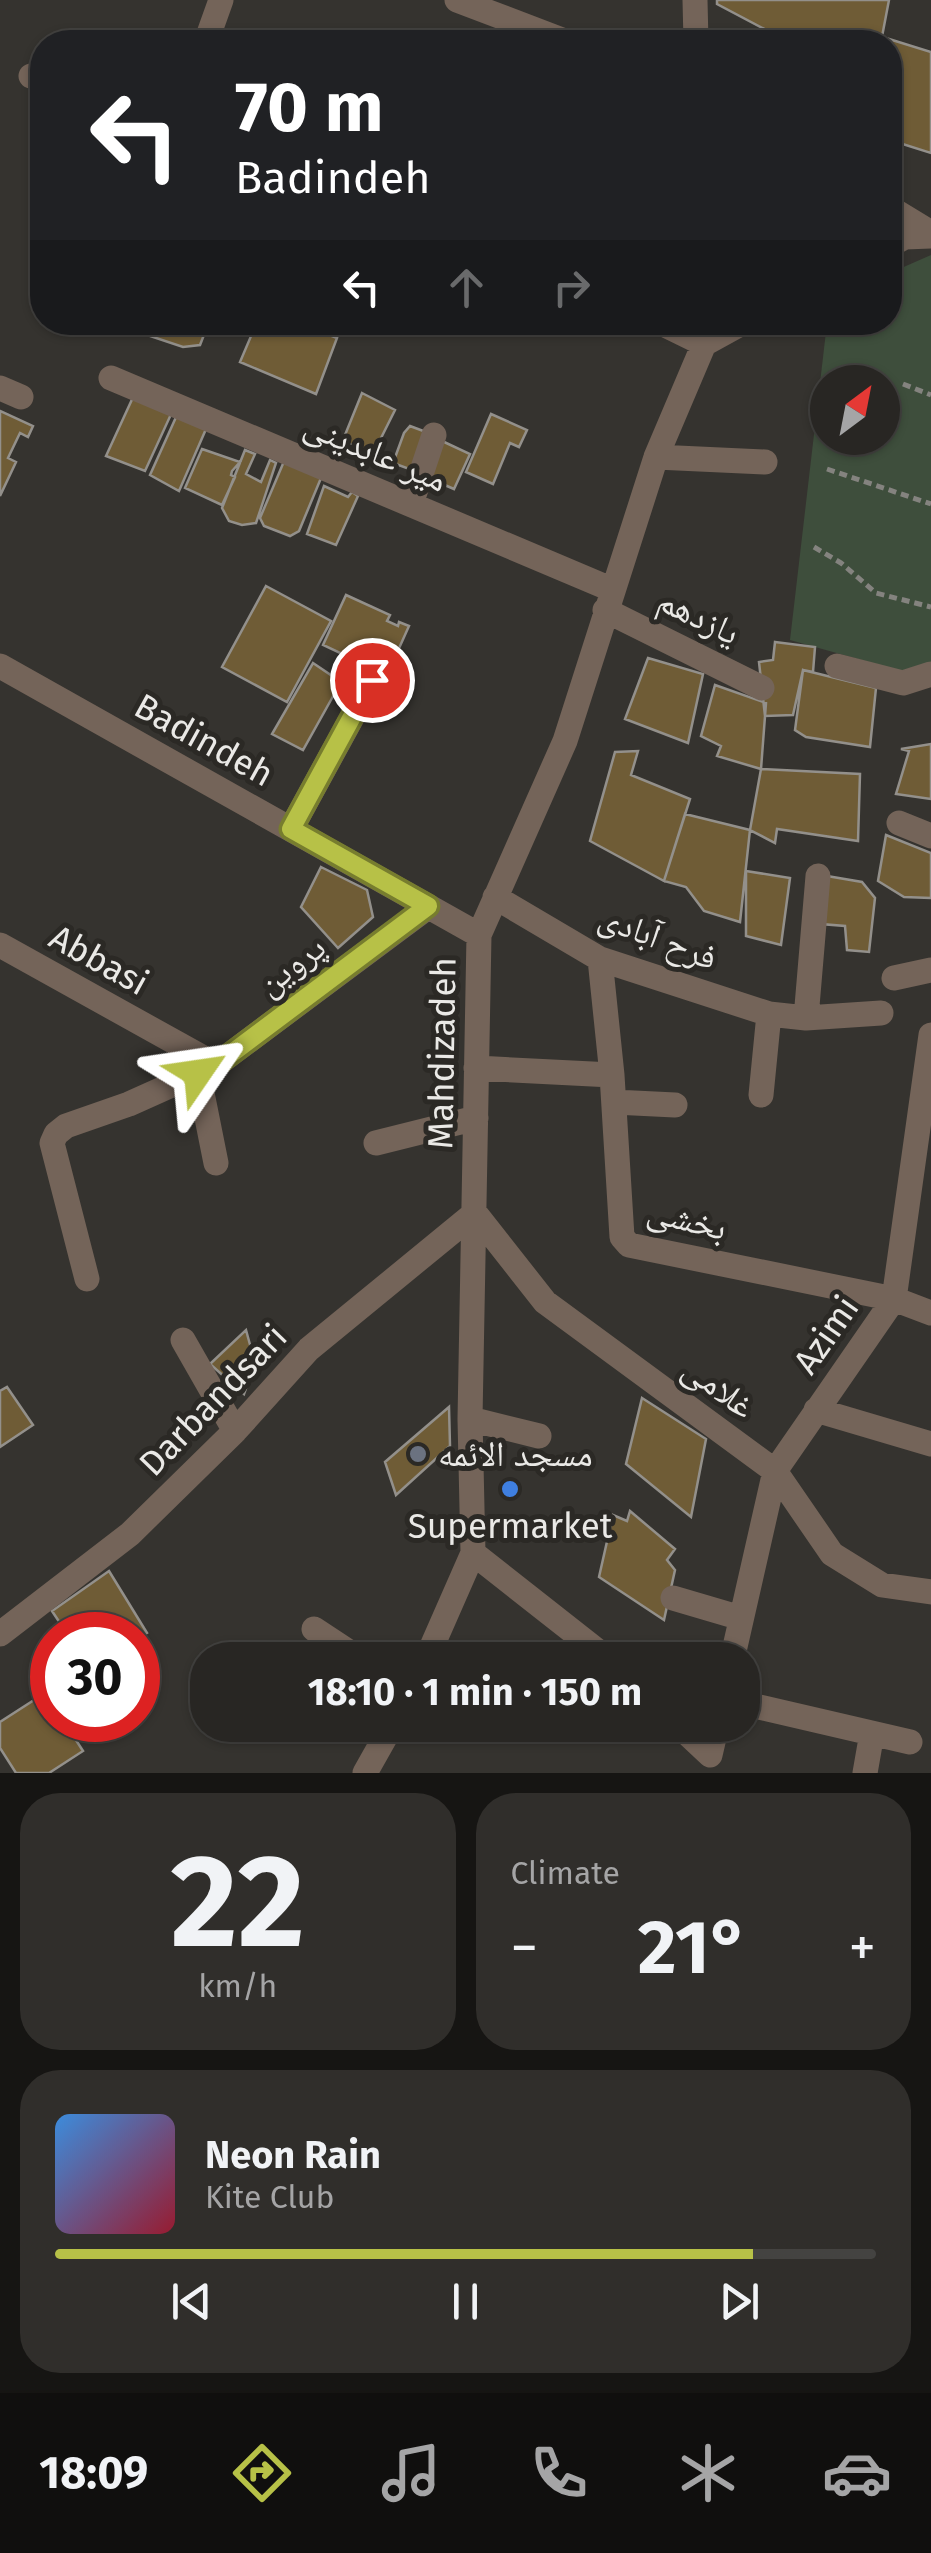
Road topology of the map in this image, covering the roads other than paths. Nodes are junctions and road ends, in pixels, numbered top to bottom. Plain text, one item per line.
1 (221, 0) edge
2 (457, 0) edge
3 (695, 0) edge
4 (210, 30) edge
5 (536, 30) edge
6 (696, 30) edge
7 (902, 216) edge
8 (931, 235) edge
9 (902, 239) edge
10 (687, 335) edge
11 (720, 335) edge
12 (704, 344) junction
13 (112, 378) dead end
14 (434, 436) dead end
15 (656, 457) junction
16 (765, 462) dead end
17 (411, 504) junction
18 (609, 600) junction
19 (0, 666) edge
20 (837, 666) dead end
21 (931, 674) edge
22 (372, 680) dead end
23 (762, 688) dead end
24 (899, 823) dead end
25 (291, 829) junction
26 (931, 836) edge
27 (818, 876) dead end
28 (495, 897) junction
29 (428, 906) junction
30 (478, 935) junction
31 (0, 945) edge
32 (600, 959) junction
33 (931, 970) edge
34 (894, 978) dead end
35 (881, 1013) dead end
36 (769, 1014) junction
37 (806, 1018) junction
38 (931, 1035) edge
39 (476, 1068) junction
40 (207, 1069) junction
41 (612, 1075) junction
42 (761, 1094) dead end
43 (614, 1102) junction
44 (675, 1105) dead end
45 (476, 1118) junction
46 (376, 1143) dead end
47 (216, 1163) dead end
48 (475, 1213) junction
49 (86, 1279) dead end
50 (894, 1300) junction
51 (931, 1312) edge
52 (183, 1340) dead end
53 (816, 1410) junction
54 (470, 1419) junction
55 (235, 1432) junction
56 (538, 1436) dead end
57 (931, 1444) edge
58 (774, 1471) junction
59 (474, 1553) junction
60 (931, 1592) edge
61 (673, 1598) dead end
62 (741, 1618) junction
63 (314, 1629) dead end
64 (0, 1634) edge
65 (334, 1642) edge
66 (434, 1642) edge
67 (586, 1642) edge
68 (736, 1642) edge
69 (760, 1707) edge
70 (872, 1733) junction
71 (382, 1742) edge
72 (696, 1742) edge
73 (713, 1742) edge
74 (910, 1742) dead end
75 (365, 1773) edge
76 (865, 1773) edge

1 - 4 street
2 - 5 street
3 - 6 street
7 - 8 street
8 - 9 street
10 - 12 street
11 - 12 street
12 - 15 street, Mahdizadeh
13 - 17 street, میر عابدینی
14 - 17 street
15 - 16 street
15 - 18 street, Mahdizadeh
17 - 18 street, میر عابدینی
18 - 23 street, یازدهم
18 - 28 street, Mahdizadeh
19 - 25 street, Badindeh
20 - 21 street
22 - 25 street
24 - 26 street
25 - 29 street, Badindeh
27 - 37 street
28 - 30 street, Mahdizadeh
28 - 32 street, فرح آبادی
29 - 30 street, Badindeh
29 - 40 street, پروین
30 - 39 street, Mahdizadeh
31 - 40 street, Abbasi
32 - 36 street, فرح آبادی
32 - 41 street, بخشی
33 - 34 street
35 - 37 street, فرح آبادی
36 - 37 street, فرح آبادی
36 - 42 street
38 - 50 street, Azimi
39 - 41 street
39 - 45 street, Mahdizadeh
40 - 47 street
40 - 49 street, پروین
41 - 43 street, بخشی
43 - 44 street
43 - 50 street, بخشی
45 - 46 street
45 - 48 street, Mahdizadeh
48 - 54 street, Mahdizadeh
48 - 55 street, Darbandsari
48 - 58 street, غلامی
50 - 51 street
50 - 53 street, Azimi
52 - 55 street
53 - 57 street
53 - 58 street, Azimi
54 - 56 street
54 - 59 street, Mahdizadeh
55 - 64 street, Darbandsari
58 - 60 street, غلامی
58 - 62 street, Azimi
59 - 66 street, Mahdizadeh
59 - 67 street
61 - 62 street
62 - 68 street, Azimi
63 - 65 street
69 - 70 street
70 - 74 street
70 - 76 street
71 - 75 street
72 - 73 street

